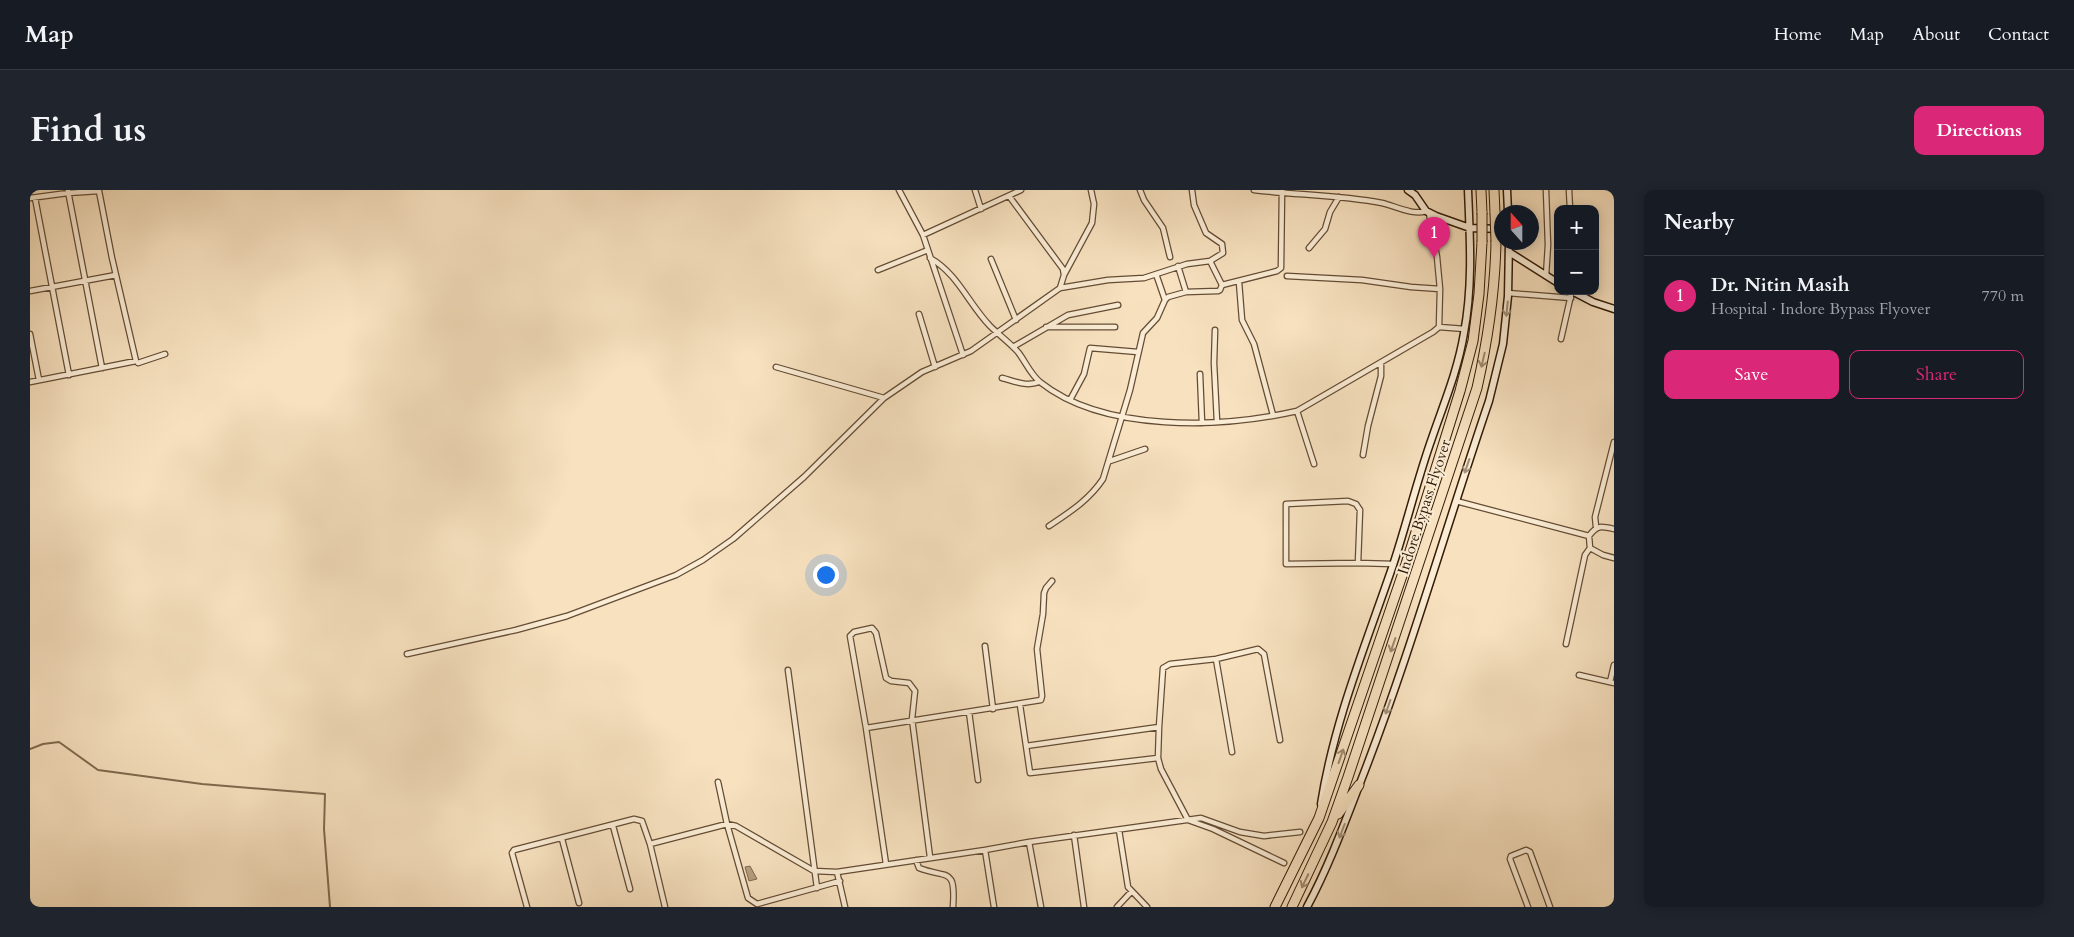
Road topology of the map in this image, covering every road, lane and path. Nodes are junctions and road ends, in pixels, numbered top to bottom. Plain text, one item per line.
1 (899, 190) edge
2 (975, 190) edge
3 (1021, 190) edge
4 (1091, 190) edge
5 (1140, 190) edge
6 (1192, 190) edge
7 (1254, 190) edge
8 (1408, 190) edge
9 (1468, 190) edge
10 (1481, 190) edge
11 (1494, 190) edge
12 (1507, 190) edge
13 (1546, 190) edge
14 (1569, 190) edge
15 (68, 191) edge
16 (1282, 192) edge
17 (1415, 192) edge
18 (1009, 196) junction
19 (32, 198) edge
20 (1339, 198) junction
21 (1508, 205) edge
22 (1570, 205) edge
23 (981, 209) junction
24 (1428, 212) junction
25 (1470, 228) junction
26 (1494, 229) edge
27 (923, 234) junction
28 (1309, 248) dead end
29 (928, 250) junction
30 (1508, 252) joint
31 (1170, 257) dead end
32 (930, 258) junction
33 (991, 259) dead end
34 (1210, 261) junction
35 (1178, 266) junction
36 (878, 270) dead end
37 (1156, 274) junction
38 (116, 275) junction
39 (1064, 275) junction
40 (1287, 276) dead end
41 (1546, 277) junction
42 (85, 281) junction
43 (1554, 281) edge
44 (1239, 282) junction
45 (1222, 285) junction
46 (52, 287) junction
47 (1060, 288) junction
48 (1440, 289) junction
49 (30, 291) edge
50 (1186, 292) junction
51 (1508, 293) junction
52 (1554, 293) edge
53 (1572, 295) edge
54 (1577, 295) edge
55 (1165, 300) junction
56 (1118, 305) dead end
57 (1614, 309) edge
58 (919, 314) dead end
59 (1016, 320) junction
60 (1116, 327) dead end
61 (1438, 327) junction
62 (1045, 328) junction
63 (1215, 330) dead end
64 (1464, 330) junction
65 (998, 333) junction
66 (30, 334) edge
67 (1561, 339) dead end
68 (1013, 347) junction
69 (1138, 352) junction
70 (165, 354) dead end
71 (963, 355) junction
72 (138, 363) dead end
73 (1381, 363) junction
74 (776, 367) dead end
75 (935, 367) junction
76 (102, 368) junction
77 (1200, 374) dead end
78 (69, 375) junction
79 (1002, 378) dead end
80 (39, 380) junction
81 (30, 382) edge
82 (1039, 382) junction
83 (884, 398) junction
84 (1070, 400) junction
85 (1297, 411) junction
86 (1273, 415) junction
87 (1121, 417) junction
88 (1217, 422) junction
89 (1202, 423) junction
90 (1614, 442) edge
91 (1145, 449) dead end
92 (1363, 455) dead end
93 (1110, 461) junction
94 (1314, 464) dead end
95 (1456, 500) junction
96 (1050, 526) dead end
97 (1596, 527) junction
98 (1614, 529) edge
99 (1589, 536) junction
100 (1590, 548) junction
101 (1614, 558) edge
102 (1358, 563) junction
103 (1393, 564) junction
104 (1052, 582) dead end
105 (1566, 644) dead end
106 (985, 646) dead end
107 (407, 654) dead end
108 (1216, 659) junction
109 (1614, 666) edge
110 (788, 670) dead end
111 (1579, 675) dead end
112 (1612, 682) edge
113 (1020, 705) junction
114 (993, 709) junction
115 (969, 712) junction
116 (912, 719) junction
117 (1160, 726) junction
118 (866, 728) junction
119 (1280, 740) dead end
120 (1026, 746) junction
121 (1232, 752) dead end
122 (1158, 758) junction
123 (978, 780) dead end
124 (718, 782) dead end
125 (1359, 785) junction
126 (1319, 818) junction
127 (1188, 820) junction
128 (1332, 822) junction
129 (727, 824) junction
130 (613, 826) junction
131 (1119, 830) junction
132 (1300, 832) dead end
133 (1074, 835) junction
134 (562, 839) junction
135 (1029, 842) junction
136 (650, 844) junction
137 (986, 850) junction
138 (930, 857) junction
139 (916, 860) junction
140 (1284, 863) dead end
141 (886, 864) junction
142 (814, 870) junction
143 (837, 872) junction
144 (840, 882) junction
145 (818, 888) junction
146 (630, 889) dead end
147 (1132, 892) junction
148 (748, 898) junction
149 (579, 903) dead end
150 (527, 907) edge
151 (665, 907) edge
152 (750, 907) edge
153 (845, 907) edge
154 (953, 907) edge
155 (994, 907) edge
156 (1041, 907) edge
157 (1084, 907) edge
158 (1117, 907) edge
159 (1147, 907) edge
160 (1275, 907) edge
161 (1292, 907) edge
162 (1307, 907) edge
163 (1528, 907) edge
164 (1550, 907) edge

1 - 27 street
2 - 23 street
3 - 18 street
4 - 39 street
5 - 31 street
6 - 34 street
7 - 16 street
8 - 17 street
9 - 25 street
126 -> 10 highway, Indore Bypass Flyover, bridge
11 -> 128 highway, Indore Bypass Flyover, bridge
12 - 21 street
13 - 41 street
14 - 22 street
15 - 19 street
15 - 38 street
15 - 42 street
16 - 20 street
16 - 44 street
17 - 24 street
18 - 23 street
18 - 39 street
19 - 46 street
20 - 24 street
20 - 28 street
23 - 27 street
24 - 25 street
24 - 48 street
25 - 26 street
25 - 64 street
27 - 29 street
29 - 32 street
29 - 36 street
30 - 41 street
30 - 51 street
32 - 65 street
32 - 71 street
33 - 59 street
34 - 35 street
34 - 45 street
35 - 37 street
35 - 50 street
37 - 47 street
37 - 55 street
38 - 42 street
38 - 76 street
39 - 47 street
40 - 48 street
41 - 43 street
42 - 46 street
42 - 76 street
44 - 45 street
44 - 86 street
45 - 50 street
46 - 49 street
46 - 78 street
47 - 59 street
48 - 61 street
50 - 55 street
51 - 52 street
51 -> 95 street
53 - 67 street
54 - 57 street
55 - 69 street
56 - 62 street
58 - 75 street
59 - 65 street
60 - 62 street
61 - 64 street
61 - 73 street
62 - 68 street
63 - 88 street
64 - 103 street
65 - 68 street
65 - 71 street
66 - 80 street
68 - 82 street
69 - 84 street
69 - 87 street
70 - 72 street
71 - 75 street
73 - 85 street
73 - 92 street
74 - 83 street
75 - 83 street
76 - 78 street
77 - 89 street
78 - 80 street
79 - 82 street
80 - 81 street
82 - 84 street
83 - 107 street
84 - 87 street
85 - 86 street
85 - 94 street
86 - 88 street
87 - 89 street
87 - 93 street
88 - 89 street
90 - 97 street
91 - 93 street
93 - 96 street
95 - 99 street
95 -> 125 street
97 - 98 street
97 - 99 street
99 - 100 street
100 - 101 street
100 - 105 street
102 - 102 street
102 - 103 street
103 - 126 street
104 - 113 street
106 - 114 street
108 - 117 street
108 - 119 street
108 - 121 street
109 - 112 street
110 - 142 street
111 - 112 street
113 - 114 street
113 - 120 street
114 - 115 street
115 - 116 street
115 - 123 street
116 - 118 street
116 - 118 street
116 - 138 street
117 - 120 street
117 - 122 street
118 - 141 street
120 - 122 street
122 - 127 street
124 - 129 street
125 - 128 highway
125 -> 162 street
126 - 160 highway, Indore Bypass Flyover
127 - 131 street
127 - 132 street
127 - 140 street
128 -> 161 highway
129 - 136 street
129 - 142 street
129 - 148 street
130 - 134 street
130 - 136 street
130 - 146 street
131 - 133 street
131 - 147 street
133 - 135 street
133 - 157 street
134 - 149 street
134 - 150 street
135 - 137 street
135 - 156 street
136 - 151 street
137 - 138 street
137 - 155 street
138 - 139 street
139 - 141 street
139 - 154 street
141 - 143 street
142 - 143 street
142 - 145 street
143 - 144 street
144 - 145 street
144 - 153 street
145 - 148 street
147 - 158 street
147 - 159 street
148 - 152 street
163 - 164 street

